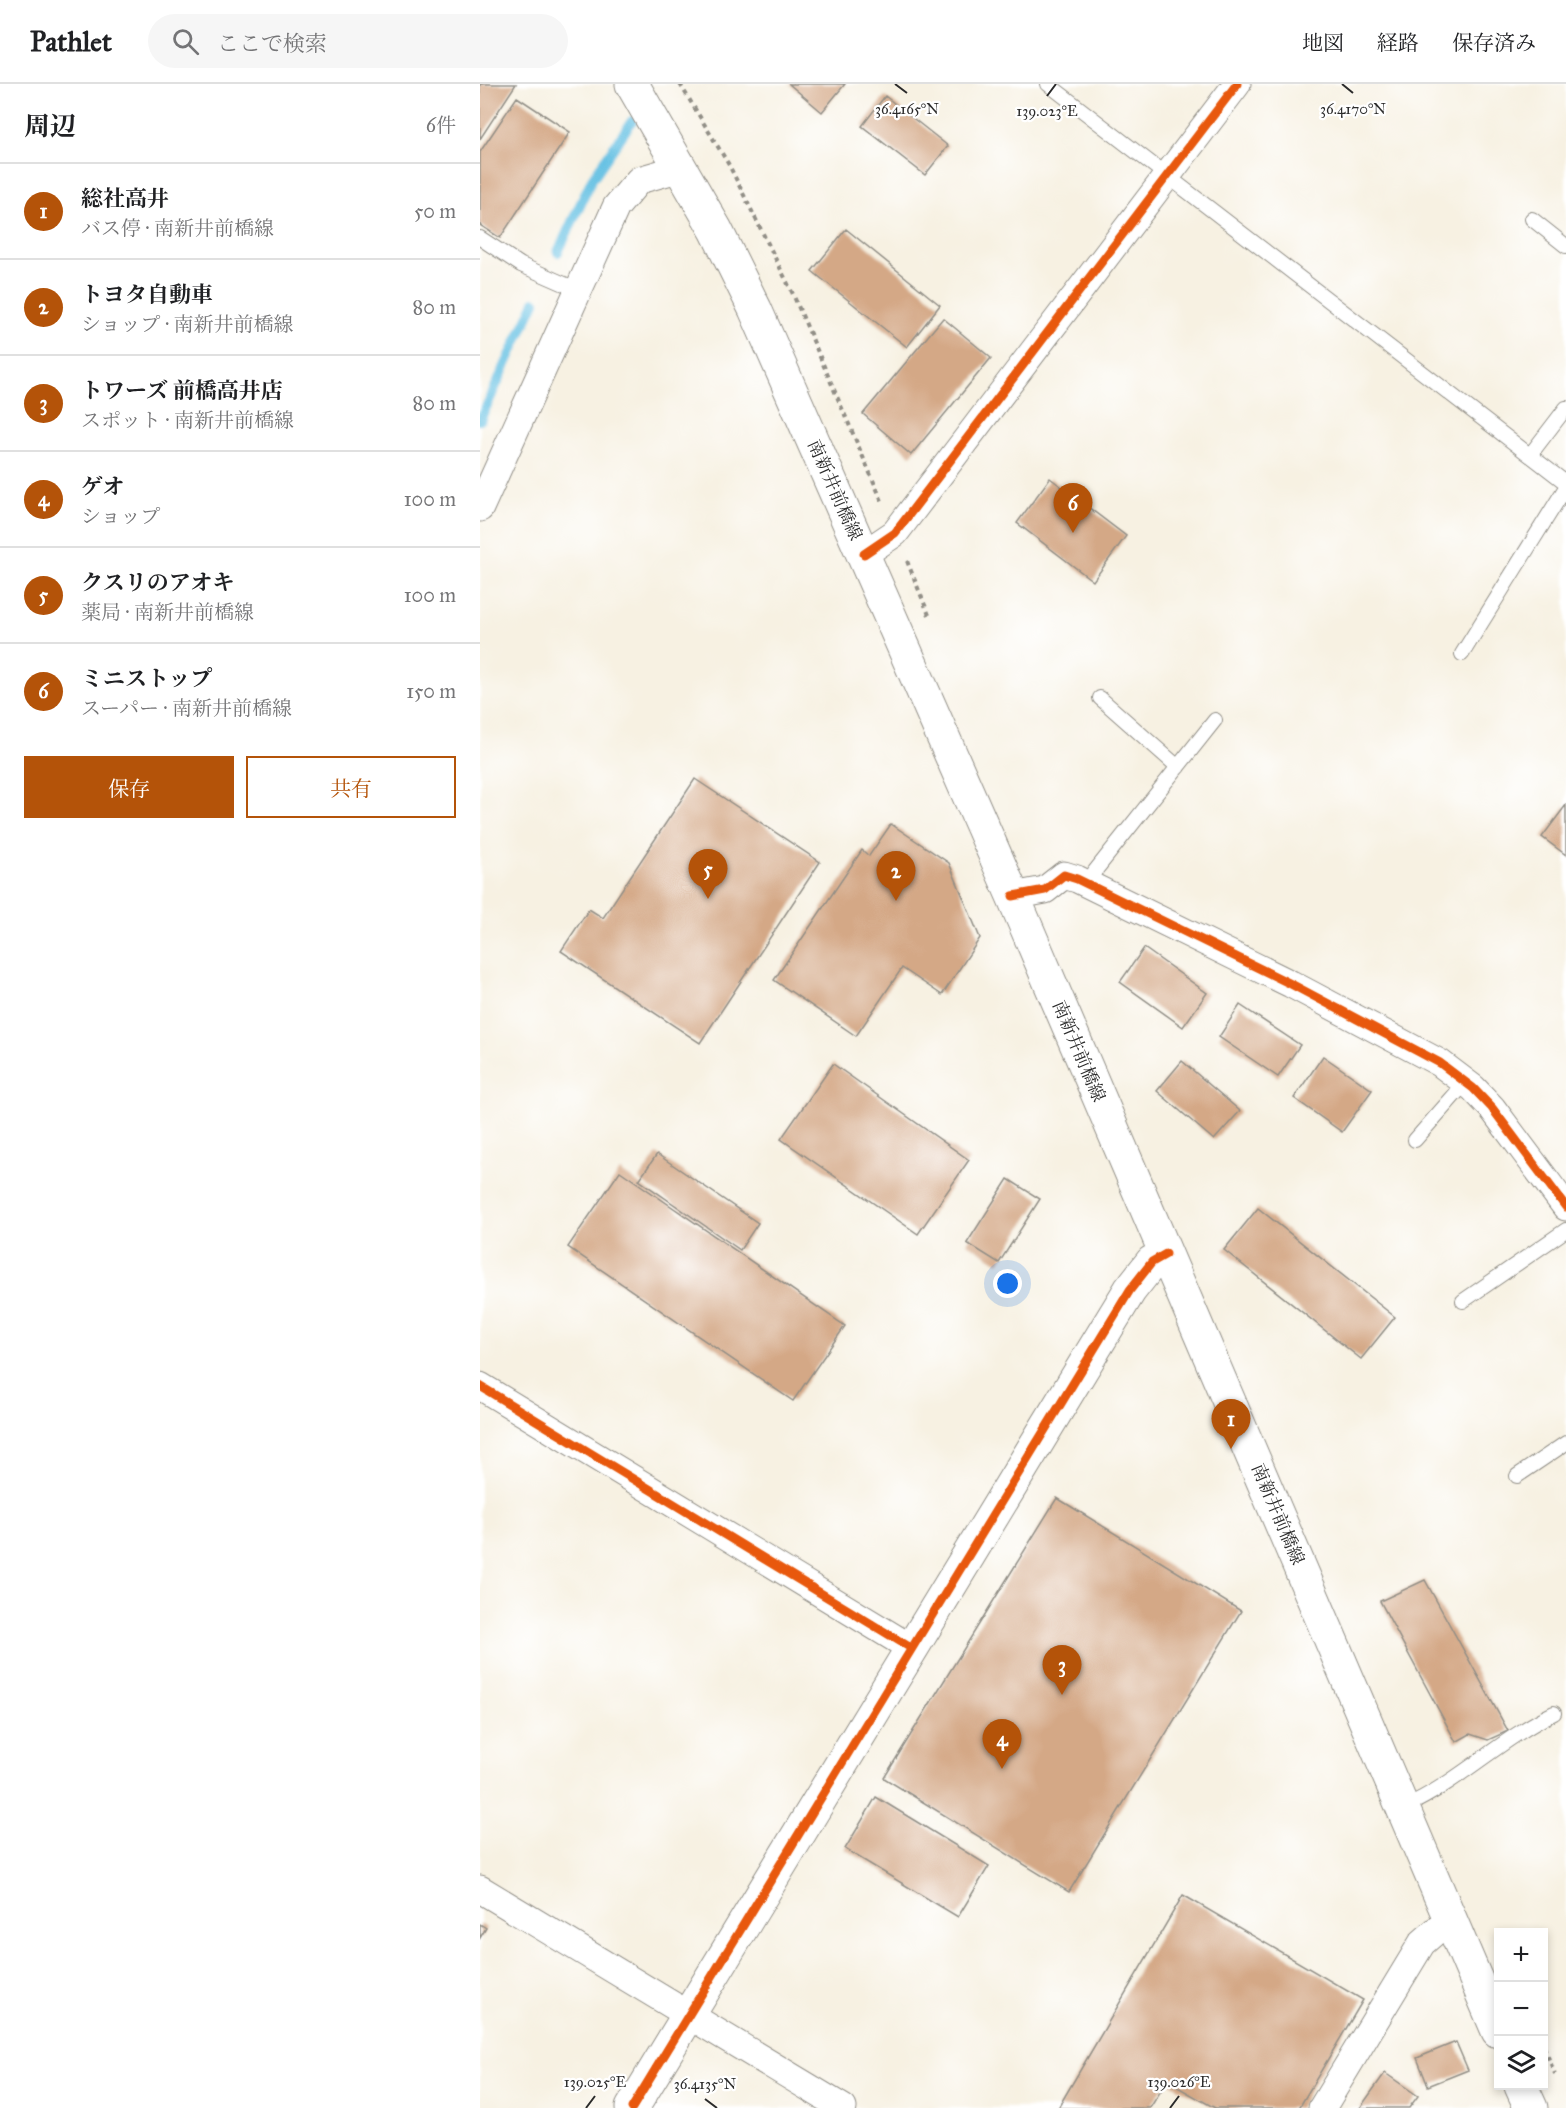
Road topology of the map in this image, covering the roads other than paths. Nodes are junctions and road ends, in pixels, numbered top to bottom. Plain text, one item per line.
1 (632, 84) edge
2 (1048, 84) edge
3 (1238, 84) edge
4 (681, 168) junction
5 (1167, 176) junction
6 (1532, 219) dead end
7 (480, 238) edge
8 (1566, 246) edge
9 (578, 290) junction
10 (1566, 408) edge
11 (1530, 455) junction
12 (1566, 485) edge
13 (480, 508) edge
14 (864, 554) junction
15 (1462, 654) dead end
16 (1100, 698) dead end
17 (1215, 720) dead end
18 (1178, 767) junction
19 (1088, 885) junction
20 (1013, 896) junction
21 (1466, 1082) junction
22 (1415, 1140) dead end
23 (1566, 1211) edge
24 (1166, 1254) junction
25 (1462, 1301) dead end
26 (480, 1386) edge
27 (1566, 1443) edge
28 (1517, 1476) dead end
29 (911, 1648) junction
30 (1554, 1713) dead end
31 (1404, 1807) junction
32 (480, 1889) edge
33 (1454, 1923) junction
34 (689, 2015) junction
35 (1494, 2021) edge
36 (1523, 2090) edge
37 (632, 2108) edge
38 (843, 2108) edge
39 (1322, 2108) edge
40 (1531, 2108) edge

1 - 4 main road, 南新井前橋線
2 - 5 lane
3 - 5 street
4 - 9 street
4 - 14 main road, 南新井前橋線
5 - 11 lane
5 - 14 street
6 - 8 lane
7 - 9 lane
9 - 13 street
10 - 11 lane
11 - 12 lane
12 - 15 lane
14 - 20 main road, 南新井前橋線
16 - 18 lane
17 - 18 lane
18 - 19 lane
19 - 20 street
19 - 21 street
20 - 24 main road, 南新井前橋線
21 - 22 lane
21 - 23 street
23 - 25 lane
24 - 29 main road
24 - 31 main road, 南新井前橋線
26 - 29 street
27 - 28 lane
29 - 34 main road
30 - 31 lane
31 - 33 main road, 南新井前橋線
32 - 34 street
33 - 35 main road, 南新井前橋線
33 - 39 street
34 - 37 main road
34 - 38 street
36 - 40 main road

